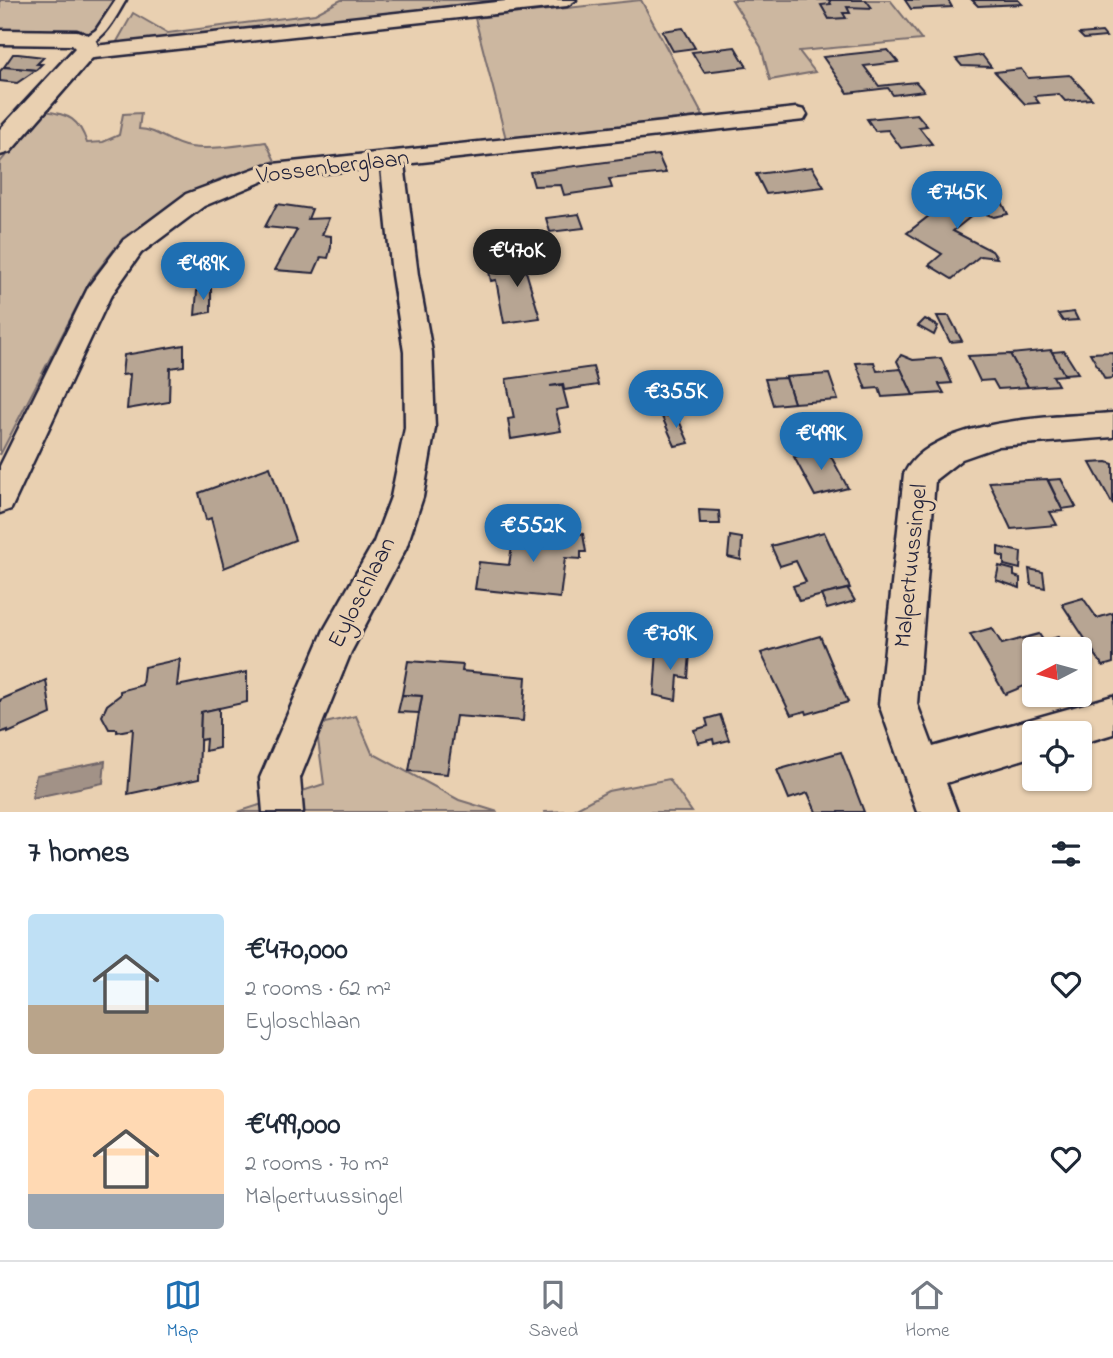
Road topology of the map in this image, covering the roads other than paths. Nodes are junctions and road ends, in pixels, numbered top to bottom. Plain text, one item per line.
1 (121, 0) edge
2 (567, 0) edge
3 (0, 37) edge
4 (85, 48) junction
5 (796, 115) dead end
6 (0, 146) edge
7 (392, 160) junction
8 (1113, 425) edge
9 (0, 499) edge
10 (1113, 715) edge
11 (1092, 721) edge
12 (1022, 741) edge
13 (922, 770) junction
14 (283, 812) edge
15 (937, 812) edge

1 - 4 lane
2 - 4 street
3 - 4 street
4 - 6 street
5 - 7 street, Vossenberglaan
7 - 9 street, Vossenberglaan
7 - 14 street, Eyloschlaan
8 - 13 street, Malpertuussingel
10 - 11 street
12 - 13 street
13 - 15 street, Malpertuussingel

